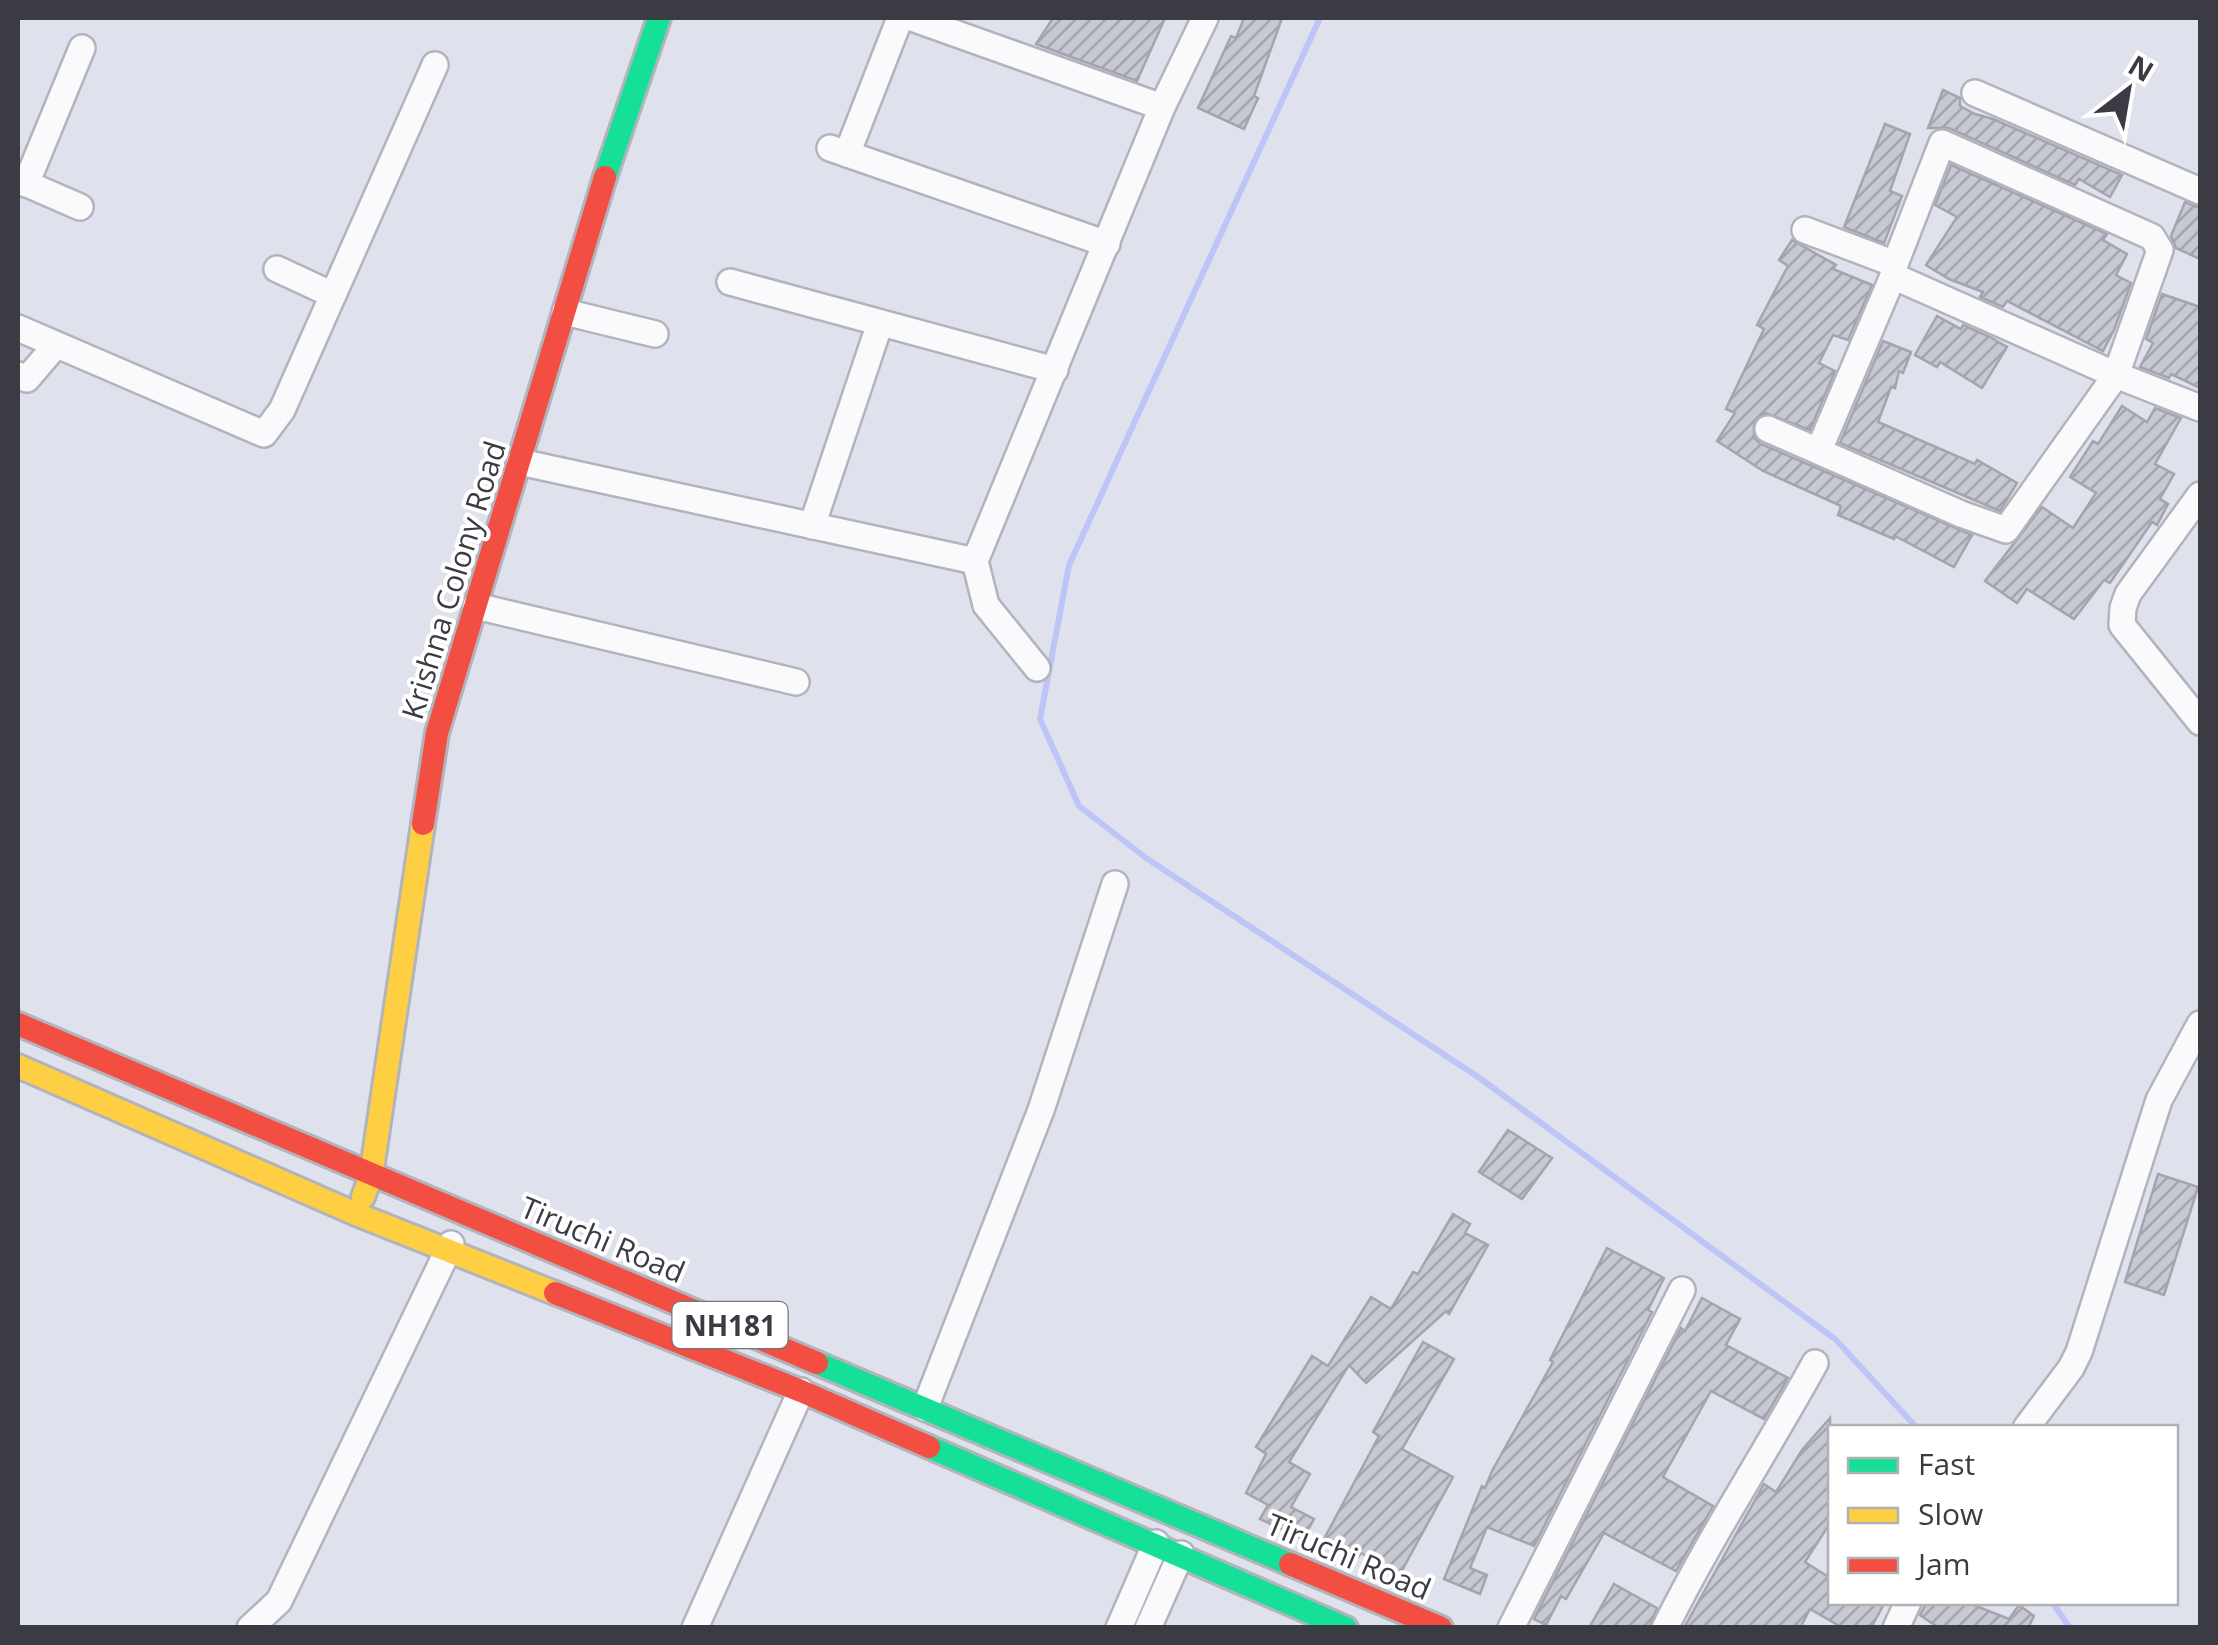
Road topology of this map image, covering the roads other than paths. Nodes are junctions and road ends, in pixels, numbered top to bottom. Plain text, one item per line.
1 (658, 18) edge
2 (900, 18) edge
3 (912, 18) edge
4 (1204, 18) edge
5 (82, 48) dead end
6 (436, 64) dead end
7 (1975, 93) dead end
8 (1162, 107) junction
9 (22, 182) edge
10 (2200, 191) edge
11 (80, 207) dead end
12 (1805, 230) dead end
13 (1107, 244) junction
14 (276, 269) dead end
15 (1894, 270) junction
16 (730, 282) dead end
17 (333, 295) junction
18 (565, 312) junction
19 (880, 322) junction
20 (18, 328) edge
21 (655, 334) dead end
22 (56, 345) junction
23 (1055, 370) junction
24 (18, 375) edge
25 (2116, 375) junction
26 (2200, 408) edge
27 (1768, 429) dead end
28 (1819, 450) junction
29 (520, 462) junction
30 (2200, 495) edge
31 (812, 526) junction
32 (975, 561) junction
33 (476, 606) junction
34 (1037, 668) dead end
35 (796, 682) dead end
36 (2200, 722) edge
37 (1115, 884) dead end
38 (18, 1024) edge
39 (2200, 1024) edge
40 (18, 1066) edge
41 (371, 1176) junction
42 (464, 1213) junction
43 (356, 1214) junction
44 (448, 1252) junction
45 (1682, 1290) dead end
46 (1814, 1363) dead end
47 (801, 1391) junction
48 (925, 1408) junction
49 (2028, 1425) edge
50 (1156, 1543) junction
51 (1181, 1554) junction
52 (1907, 1605) edge
53 (1342, 1627) edge
54 (250, 1628) edge
55 (694, 1628) edge
56 (1119, 1628) edge
57 (1148, 1628) edge
58 (1441, 1628) edge
59 (1511, 1628) edge
60 (1665, 1628) edge
61 (1896, 1628) edge

1 - 18 main road, Krishna Colony Road
2 - 13 street
3 - 8 street
4 - 8 street
5 - 9 street
6 - 17 street
7 - 10 street
8 - 13 street
9 - 11 street
12 - 15 street
13 - 23 street
14 - 17 street
15 - 25 street
15 - 25 street
15 - 28 street
16 - 19 street
17 - 22 street
18 - 21 street
18 - 29 main road, Krishna Colony Road
19 - 23 street
19 - 31 street
20 - 22 street
22 - 24 street
23 - 32 street
25 - 26 street
25 - 28 street
27 - 28 street
29 - 31 street
29 - 33 main road, Krishna Colony Road
30 - 36 street
31 - 32 street
32 - 34 street
33 - 35 street
33 - 41 main road, Krishna Colony Road
37 - 48 street
38 - 41 main road, Tiruchi Road / NH181
39 - 49 street
40 - 43 main road, NH181
41 - 42 main road, Tiruchi Road / NH181
41 - 43 main road, Krishna Colony Road
42 - 44 street
42 - 48 main road, Tiruchi Road / NH181
43 - 44 main road, NH181
44 - 47 main road, NH181
44 - 54 street
45 - 59 street
46 - 60 street
47 - 50 main road, NH181
47 - 55 street
48 - 58 main road, Tiruchi Road / NH181
50 - 51 main road, NH181
50 - 56 street
51 - 53 main road, NH181
51 - 57 street
52 - 61 street

